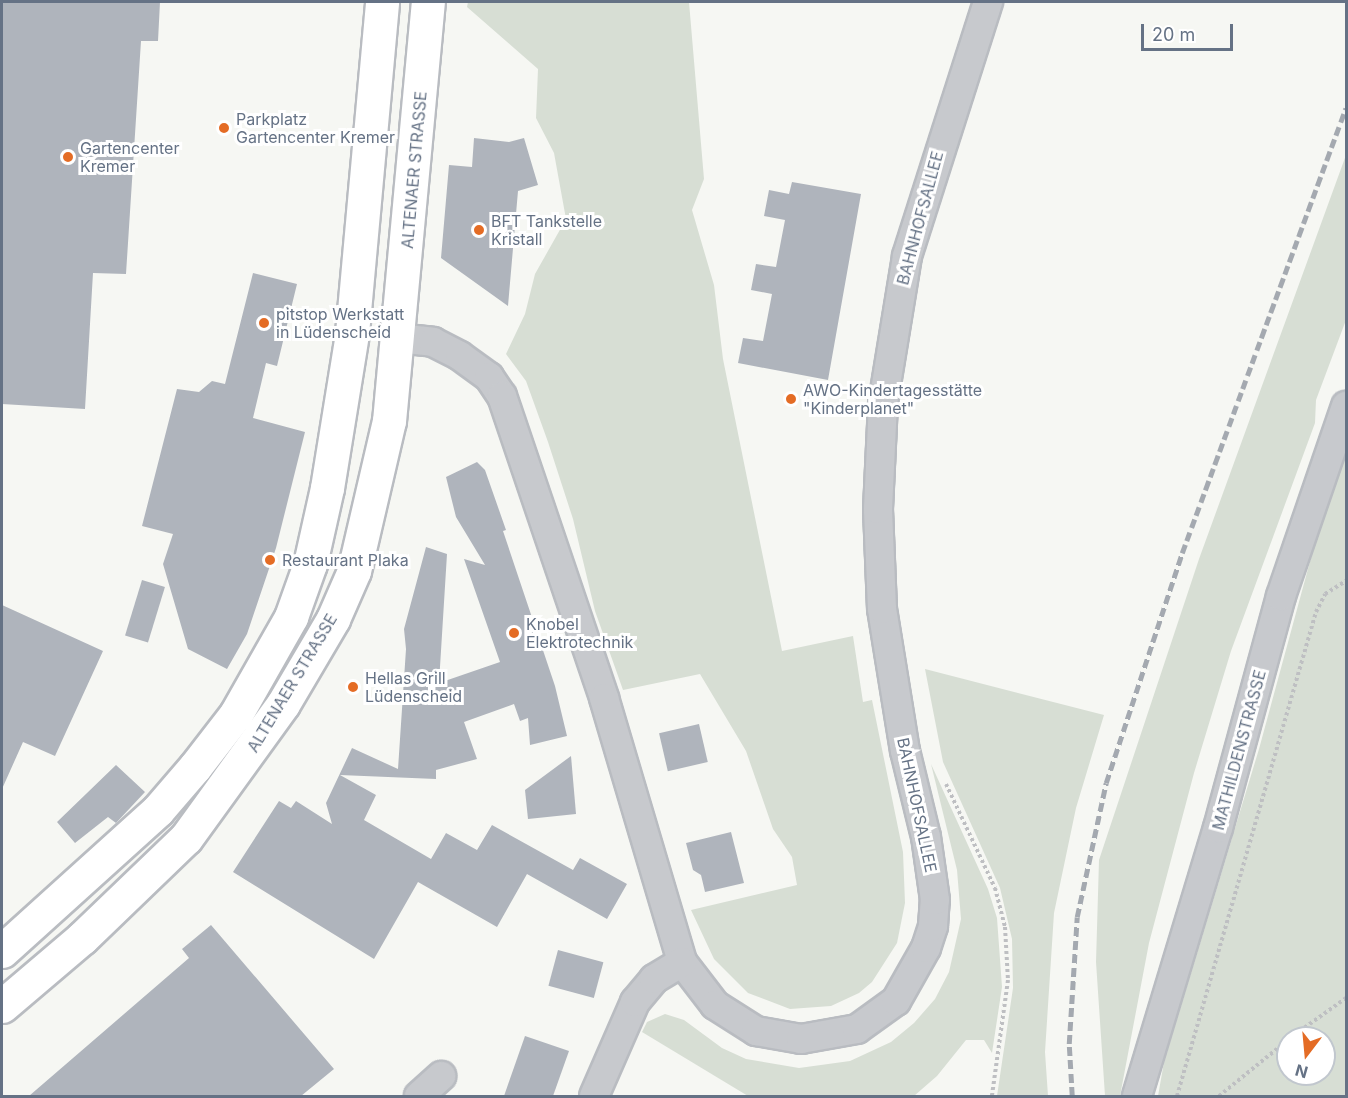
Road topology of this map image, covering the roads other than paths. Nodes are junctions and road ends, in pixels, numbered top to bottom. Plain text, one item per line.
1 (382, 2) edge
2 (428, 2) edge
3 (988, 2) edge
4 (352, 333) junction
5 (397, 338) junction
6 (1347, 406) edge
7 (27, 930) junction
8 (2, 951) edge
9 (56, 960) junction
10 (682, 962) junction
11 (2, 1006) edge
12 (441, 1076) dead end
13 (418, 1096) edge
14 (594, 1096) edge
15 (1137, 1096) edge

1 - 4 main road, ALTENAER STRASSE
2 - 5 main road, ALTENAER STRASSE
3 - 10 street, BAHNHOFSALLEE
4 - 5 main road
4 - 7 main road, ALTENAER STRASSE
5 - 9 main road, ALTENAER STRASSE
5 - 10 street, BAHNHOFSALLEE
6 - 15 street, MATHILDENSTRASSE
7 - 8 main road, ALTENAER STRASSE
7 - 9 main road
9 - 11 main road, ALTENAER STRASSE
10 - 14 street
12 - 13 street

